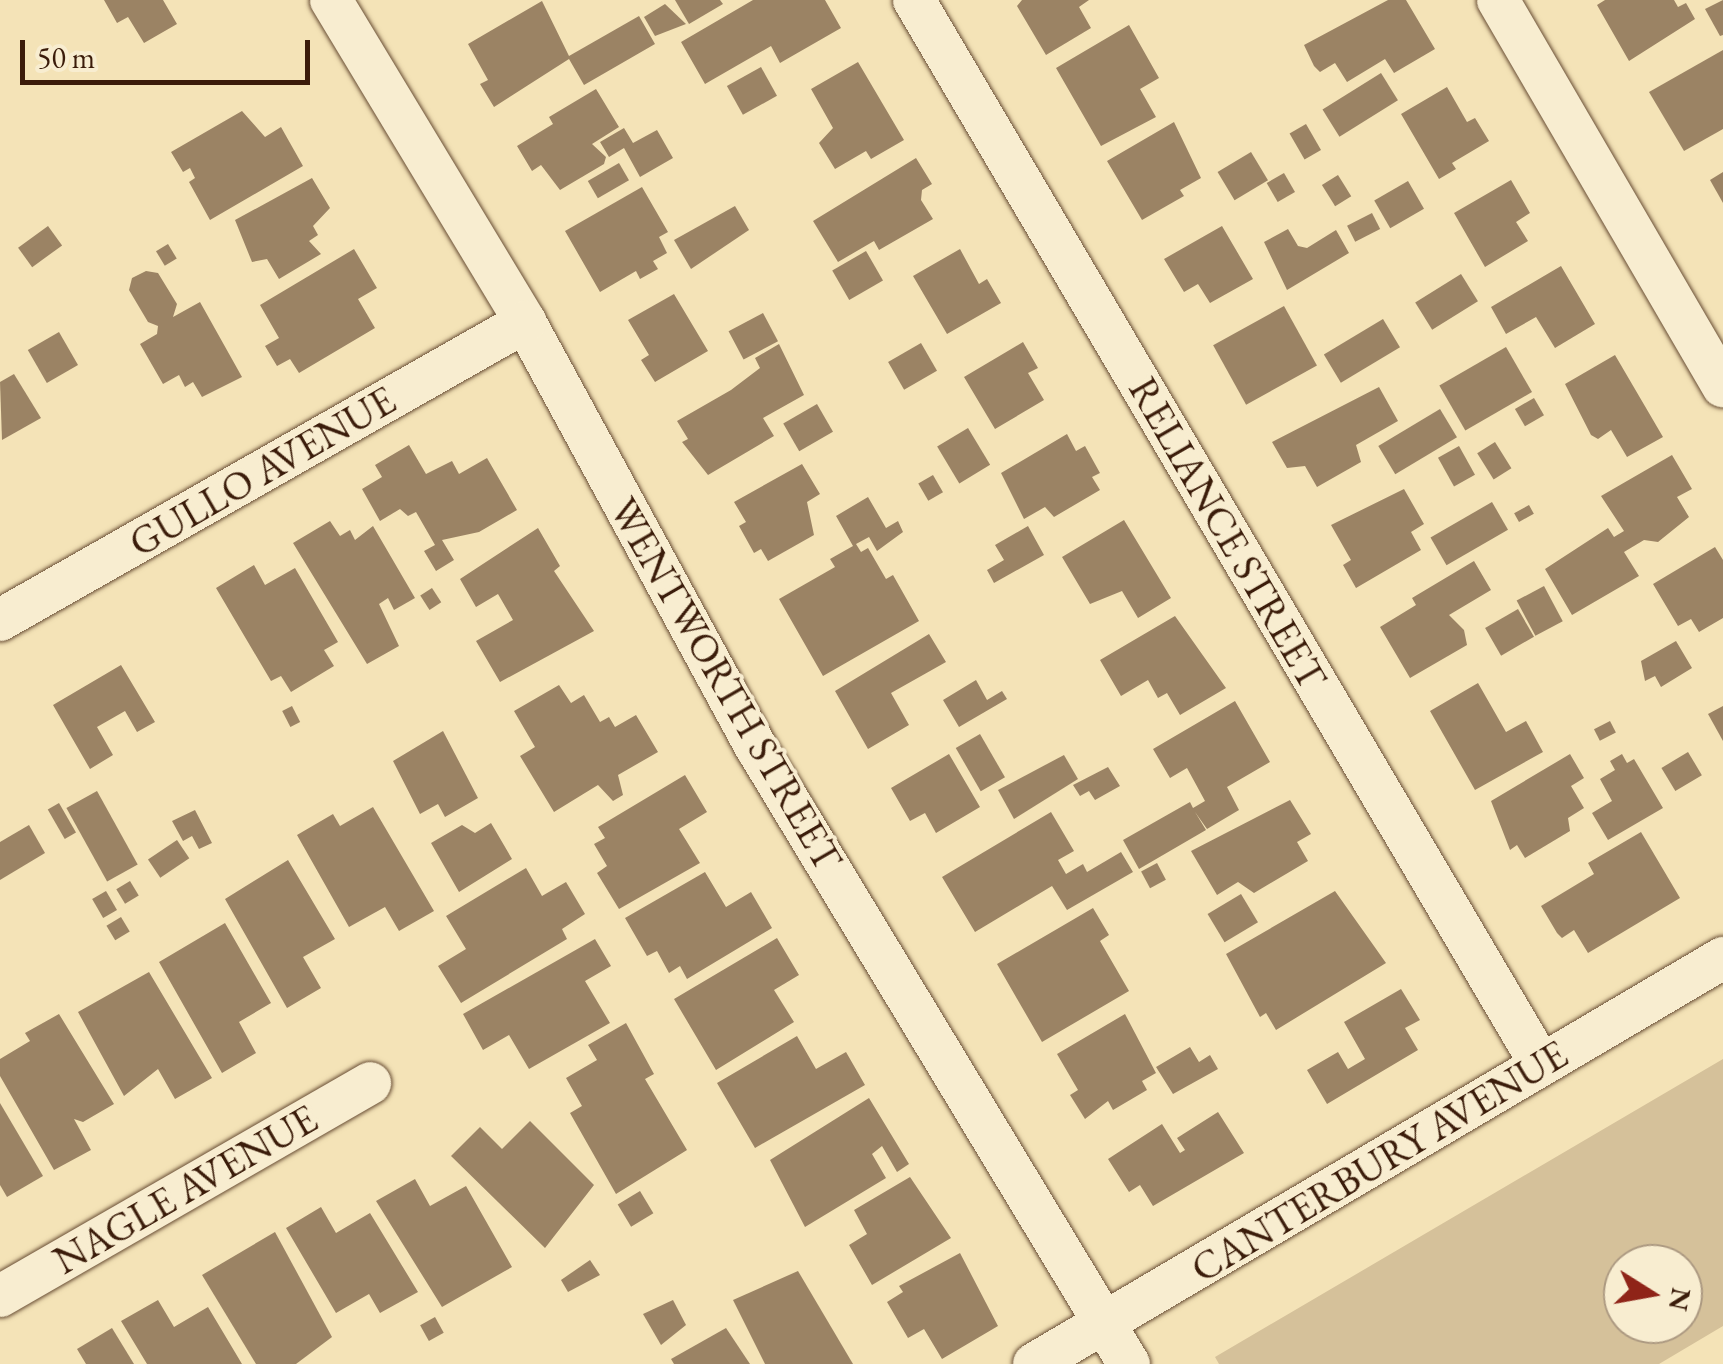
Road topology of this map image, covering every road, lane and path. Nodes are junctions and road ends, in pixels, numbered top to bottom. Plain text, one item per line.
1 (331, 0) edge
2 (914, 0) edge
3 (1498, 0) edge
4 (525, 322) junction
5 (1723, 386) edge
6 (0, 620) edge
7 (1723, 958) edge
8 (1542, 1065) junction
9 (370, 1083) dead end
10 (0, 1296) edge
11 (1106, 1322) junction
12 (1034, 1364) edge
13 (1130, 1364) edge

1 - 4 street, WENTWORTH STREET
2 - 8 street, RELIANCE STREET
3 - 5 street
4 - 6 street, GULLO AVENUE
4 - 11 street, WENTWORTH STREET
7 - 8 street, CANTERBURY AVENUE
8 - 11 street, CANTERBURY AVENUE
9 - 10 street, NAGLE AVENUE
11 - 12 street, CANTERBURY AVENUE
11 - 13 street, WENTWORTH STREET

